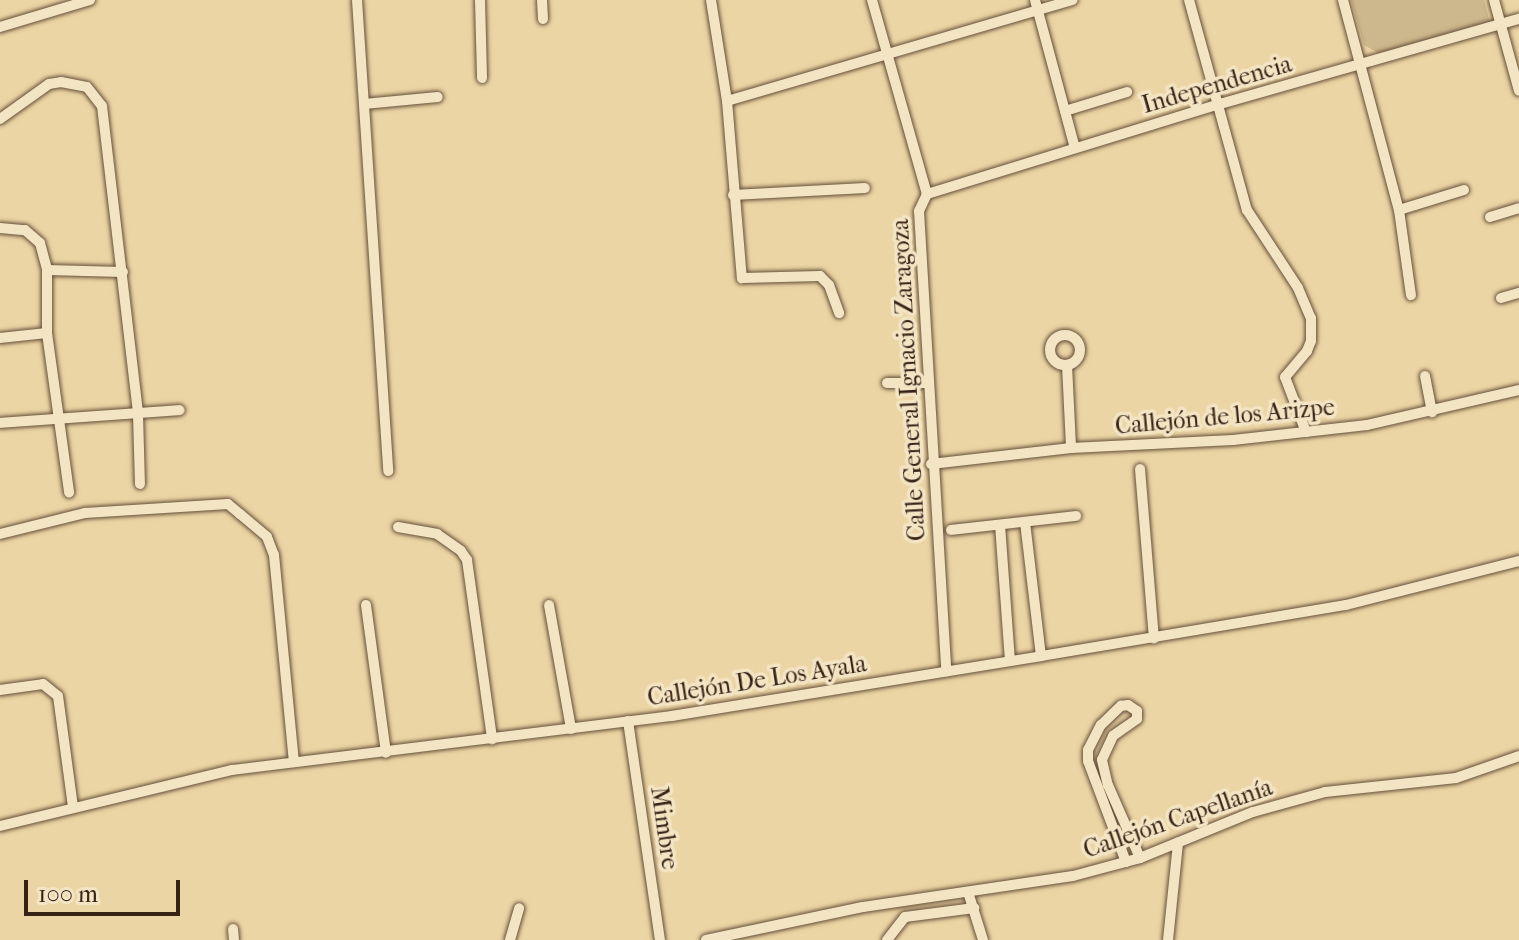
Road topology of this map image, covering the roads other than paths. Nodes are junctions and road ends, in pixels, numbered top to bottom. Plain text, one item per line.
1 (90, 0) edge
2 (357, 0) edge
3 (480, 0) edge
4 (542, 0) edge
5 (711, 0) edge
6 (872, 0) edge
7 (1073, 0) edge
8 (1189, 0) edge
9 (1343, 0) edge
10 (1494, 0) edge
11 (1036, 5) edge
12 (543, 19) dead end
13 (1519, 19) edge
14 (1501, 25) junction
15 (0, 27) edge
16 (888, 57) junction
17 (1361, 64) junction
18 (482, 78) dead end
19 (1519, 91) edge
20 (1127, 92) dead end
21 (438, 97) dead end
22 (727, 101) junction
23 (364, 104) junction
24 (1220, 104) junction
25 (1065, 111) junction
26 (0, 119) edge
27 (1075, 148) junction
28 (865, 188) dead end
29 (1464, 190) dead end
30 (927, 194) junction
31 (733, 195) junction
32 (1519, 208) edge
33 (1399, 210) junction
34 (1490, 217) dead end
35 (0, 228) edge
36 (47, 270) junction
37 (123, 272) junction
38 (1519, 293) edge
39 (1411, 295) dead end
40 (1501, 298) dead end
41 (839, 313) dead end
42 (47, 333) junction
43 (0, 338) edge
44 (1067, 365) dead end
45 (1425, 376) dead end
46 (887, 383) dead end
47 (929, 383) junction
48 (1519, 390) edge
49 (180, 410) dead end
50 (1432, 412) junction
51 (138, 414) junction
52 (58, 419) junction
53 (0, 423) edge
54 (1306, 432) junction
55 (1071, 448) junction
56 (931, 464) junction
57 (1140, 469) dead end
58 (388, 471) dead end
59 (140, 484) dead end
60 (69, 492) dead end
61 (1076, 516) dead end
62 (1025, 522) junction
63 (1000, 525) junction
64 (398, 527) dead end
65 (951, 530) dead end
66 (0, 534) edge
67 (1519, 561) edge
68 (366, 605) dead end
69 (549, 605) dead end
70 (1154, 638) junction
71 (1041, 656) junction
72 (1010, 661) junction
73 (946, 671) junction
74 (0, 690) edge
75 (628, 721) junction
76 (571, 729) junction
77 (492, 739) junction
78 (386, 753) junction
79 (1519, 756) edge
80 (294, 762) junction
81 (73, 807) junction
82 (1117, 824) junction
83 (0, 826) edge
84 (1178, 843) junction
85 (1140, 858) junction
86 (1126, 862) junction
87 (968, 892) junction
88 (519, 908) dead end
89 (974, 908) junction
90 (510, 940) edge
91 (660, 940) edge
92 (706, 940) edge
93 (887, 940) edge
94 (983, 940) edge
95 (1168, 940) edge

1 - 15 street
2 - 23 street
3 - 18 street
4 - 12 street
5 - 22 street
6 - 16 street, Calle General Ignacio Zaragoza
7 - 11 street
8 - 24 street
9 - 17 street
10 - 14 street
11 - 16 street
11 - 25 street
13 - 14 street, Independencia
14 - 17 street, Independencia
14 - 19 street
16 - 22 street
16 - 30 street, Calle General Ignacio Zaragoza
17 - 24 street, Independencia
17 - 33 street
20 - 25 street
21 - 23 street
22 - 31 street
23 - 58 street
24 - 27 street, Independencia
24 - 54 street
25 - 27 street
26 - 37 street
27 - 30 street, Independencia
28 - 31 street
29 - 33 street
30 - 47 street, Calle General Ignacio Zaragoza
31 - 41 street
32 - 34 street
33 - 39 street
35 - 36 street
36 - 37 street
36 - 42 street
37 - 51 street
38 - 40 street
42 - 43 street
42 - 52 street
44 - 55 street
45 - 50 street
46 - 47 street
47 - 56 street, Calle General Ignacio Zaragoza
48 - 50 street, Callejón de los Arizpe
49 - 51 street
50 - 54 street, Callejón de los Arizpe
51 - 52 street
51 - 59 street
52 - 53 street
52 - 60 street
54 - 55 street, Callejón de los Arizpe
55 - 56 street, Callejón de los Arizpe
56 - 73 street, Calle General Ignacio Zaragoza
57 - 70 street
61 - 62 street
62 - 63 street
62 - 71 street
63 - 65 street
63 - 72 street
64 - 77 street
66 - 80 street
67 - 70 street, Callejón De Los Ayala
68 - 78 street
69 - 76 street
70 - 71 street, Callejón De Los Ayala
71 - 72 street, Callejón De Los Ayala
72 - 73 street, Callejón De Los Ayala
73 - 75 street, Callejón De Los Ayala
74 - 81 street
75 - 76 street, Callejón De Los Ayala
75 - 91 street, Mimbre
76 - 77 street, Callejón De Los Ayala
77 - 78 street, Callejón De Los Ayala
78 - 80 street, Callejón De Los Ayala
79 - 84 street, Callejón Capellanía
80 - 81 street, Callejón De Los Ayala
81 - 83 street, Callejón De Los Ayala
82 - 82 street
82 - 85 street
82 - 86 street
84 - 85 street, Callejón Capellanía
84 - 95 street
85 - 86 street, Callejón Capellanía
86 - 87 street, Callejón Capellanía
87 - 89 street
87 - 92 street, Callejón Capellanía
88 - 90 street
89 - 93 street
89 - 94 street

